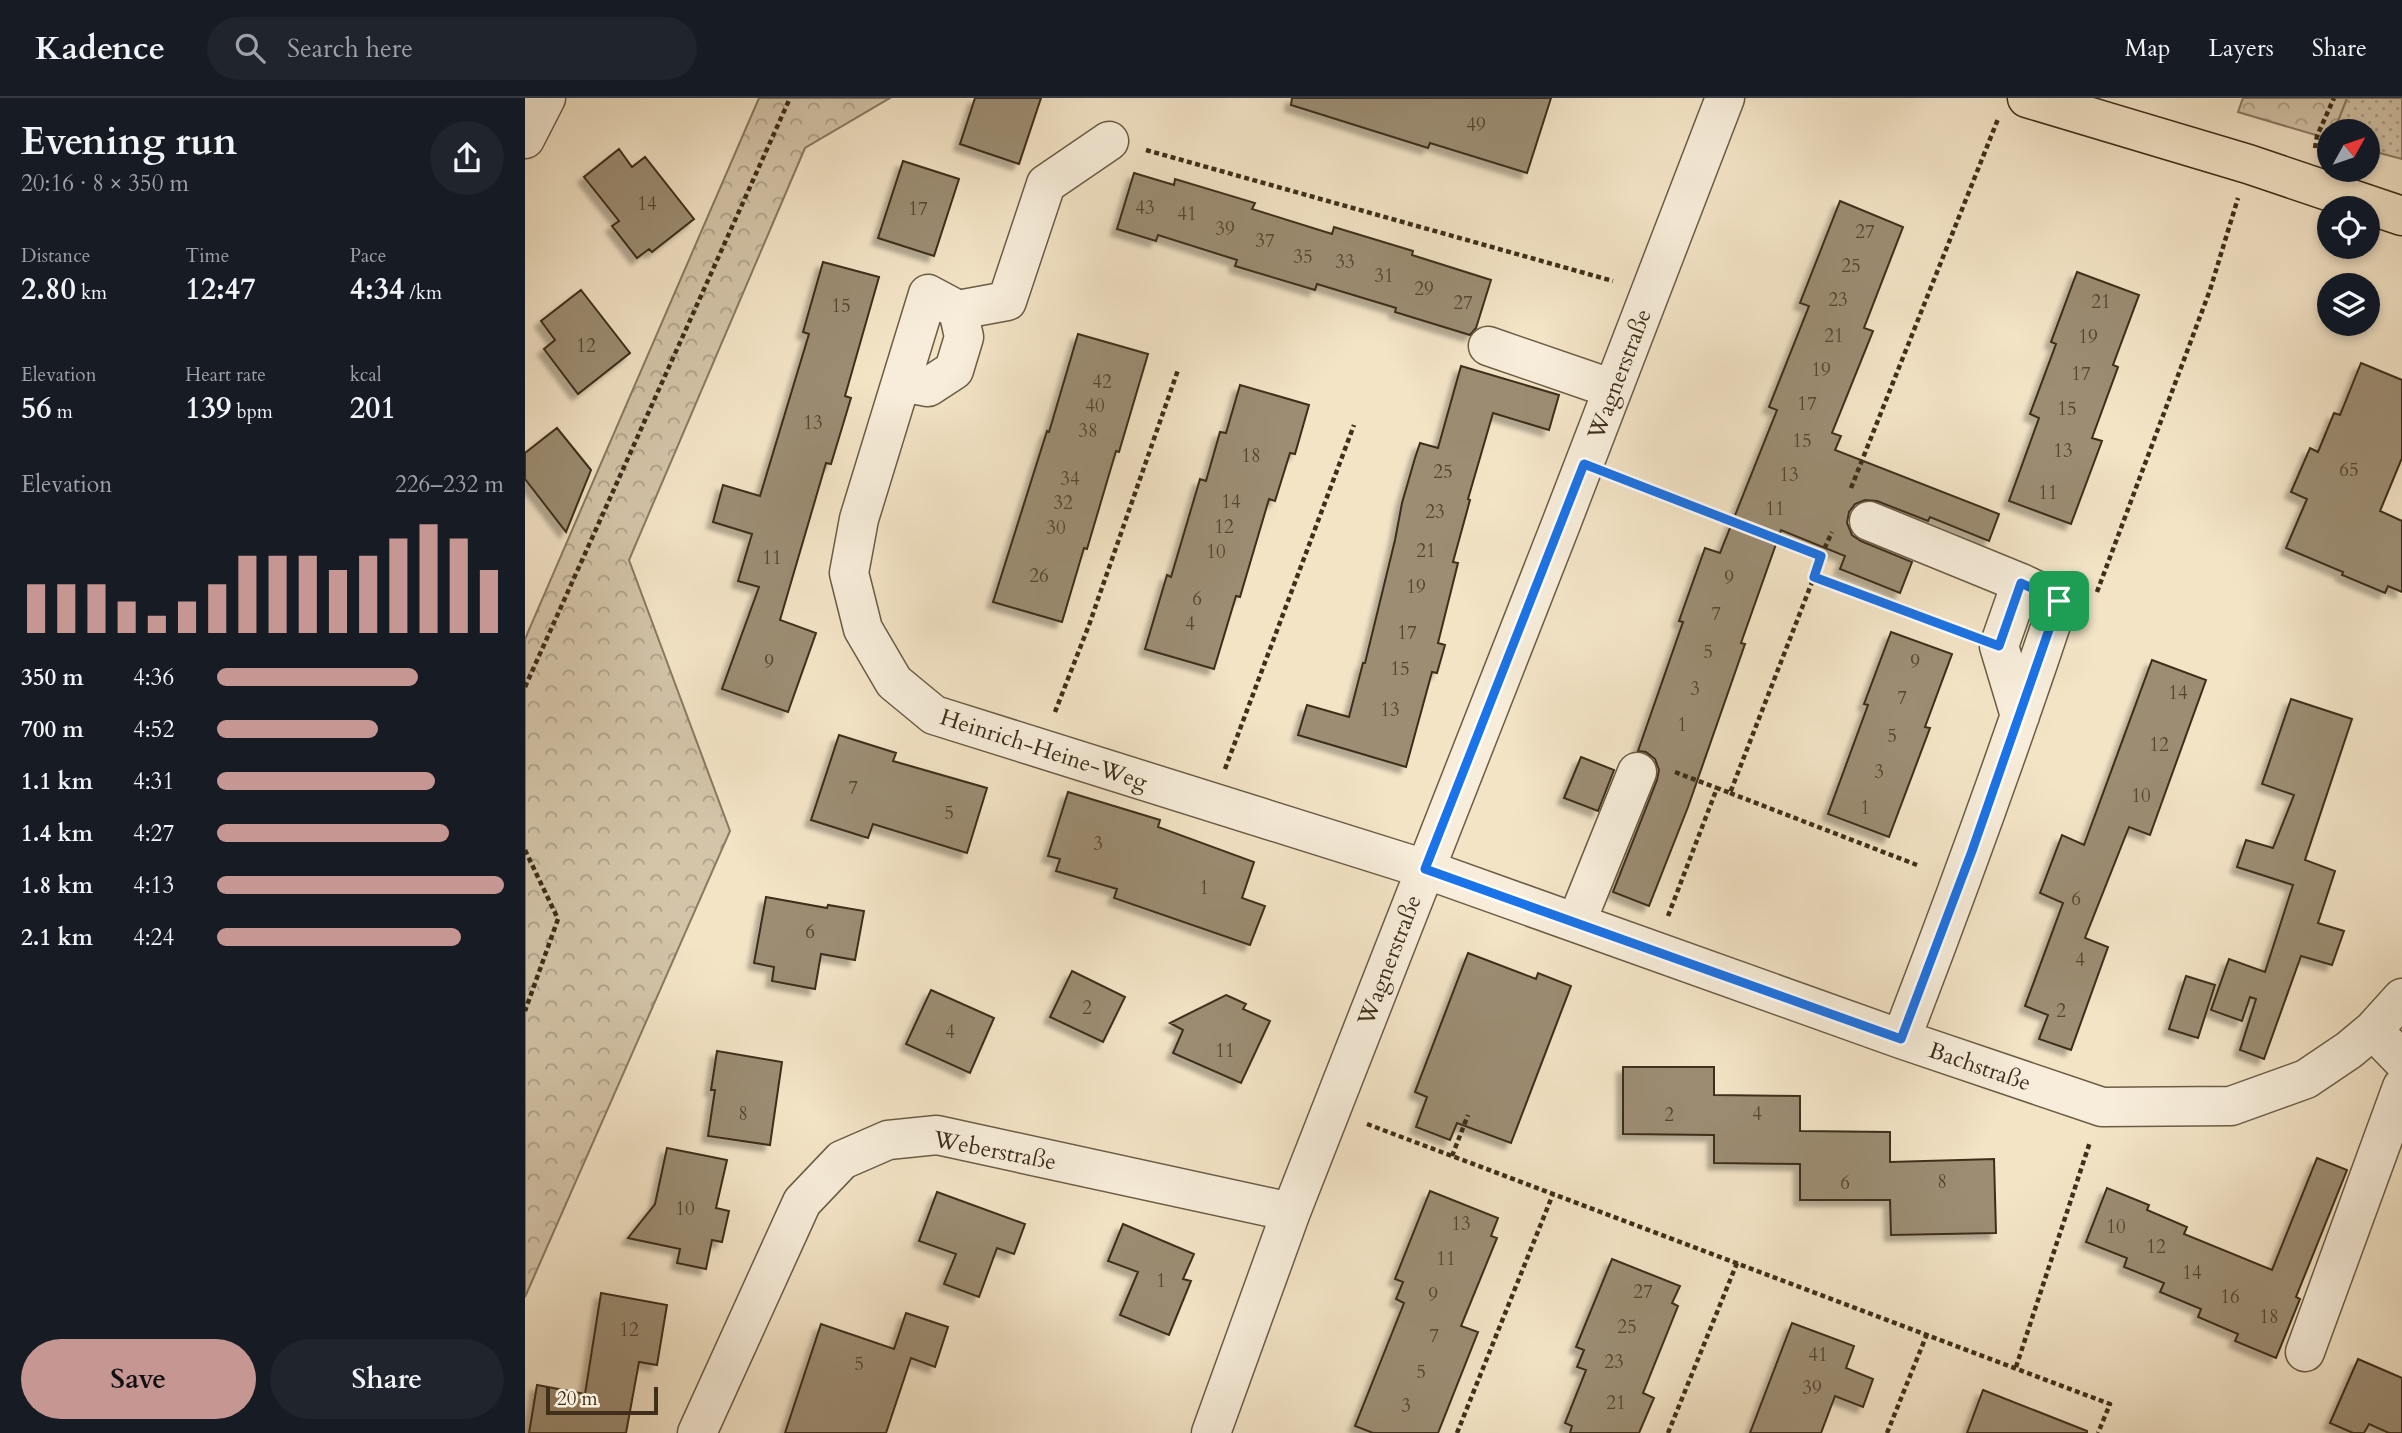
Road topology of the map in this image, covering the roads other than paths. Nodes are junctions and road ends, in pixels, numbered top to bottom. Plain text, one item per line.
1 (1725, 98) edge
2 (2014, 104) edge
3 (1123, 145) road end
4 (2402, 215) edge
5 (1488, 346) dead end
6 (1613, 389) junction
7 (1851, 513) road end
8 (2021, 583) junction
9 (2020, 716) junction
10 (1637, 772) dead end
11 (1425, 869) junction
12 (1576, 923) junction
13 (2402, 998) edge
14 (2373, 1030) junction
15 (1901, 1039) junction
16 (2402, 1060) edge
17 (2402, 1087) edge
18 (1291, 1212) junction
19 (2305, 1352) dead end
20 (697, 1433) edge
21 (1211, 1433) edge

1 - 6 street, Wagnerstraße
2 - 4 main road
3 - 11 street, Heinrich-Heine-Weg
5 - 6 street
6 - 11 street, Wagnerstraße
7 - 8 street
8 - 9 street
8 - 9 street
9 - 15 street
10 - 12 street
11 - 12 street, Bachstraße
11 - 18 street, Wagnerstraße
12 - 15 street, Bachstraße
13 - 14 street, Bachstraße
14 - 15 street, Bachstraße
14 - 16 street
17 - 19 street
18 - 20 street, Weberstraße
18 - 21 street, Wagnerstraße

